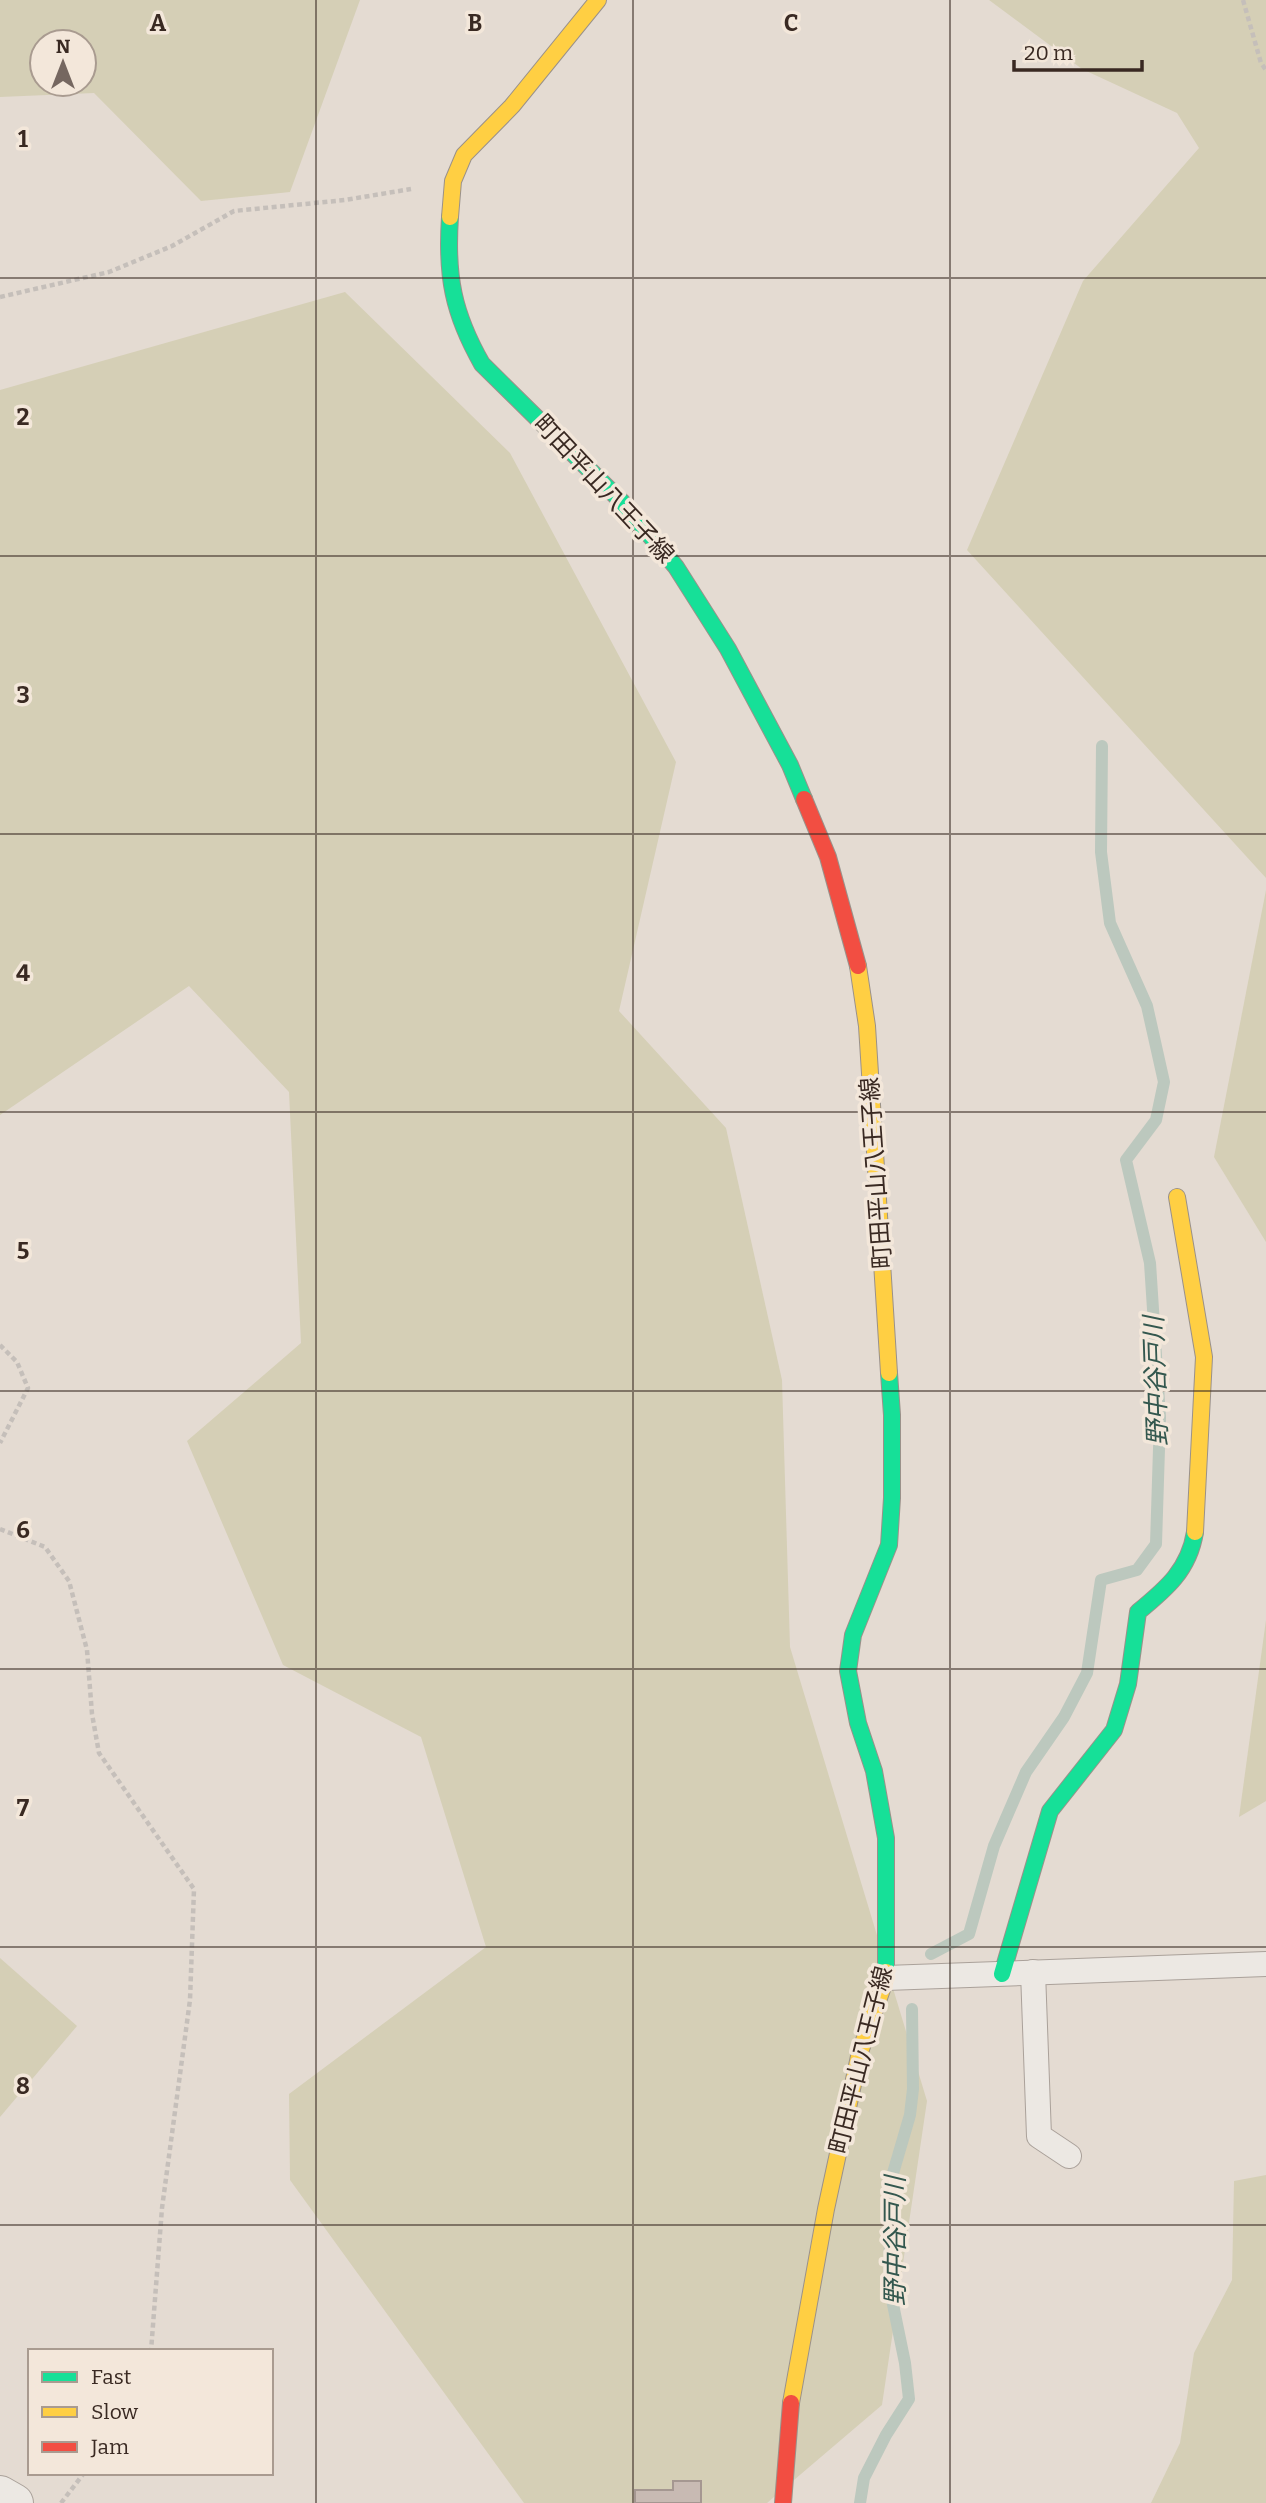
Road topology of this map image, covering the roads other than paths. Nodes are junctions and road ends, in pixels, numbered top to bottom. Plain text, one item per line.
1 (598, 0) edge
2 (1177, 1197) dead end
3 (1266, 1964) edge
4 (1033, 1972) junction
5 (1002, 1974) junction
6 (886, 1978) junction
7 (1069, 2156) dead end
8 (0, 2495) edge
9 (14, 2503) edge
10 (783, 2503) edge

1 - 6 main road, 町田平山八王子線
2 - 5 main road
3 - 4 lane
4 - 5 lane
4 - 7 lane
5 - 6 lane
6 - 10 main road, 町田平山八王子線
8 - 9 street

